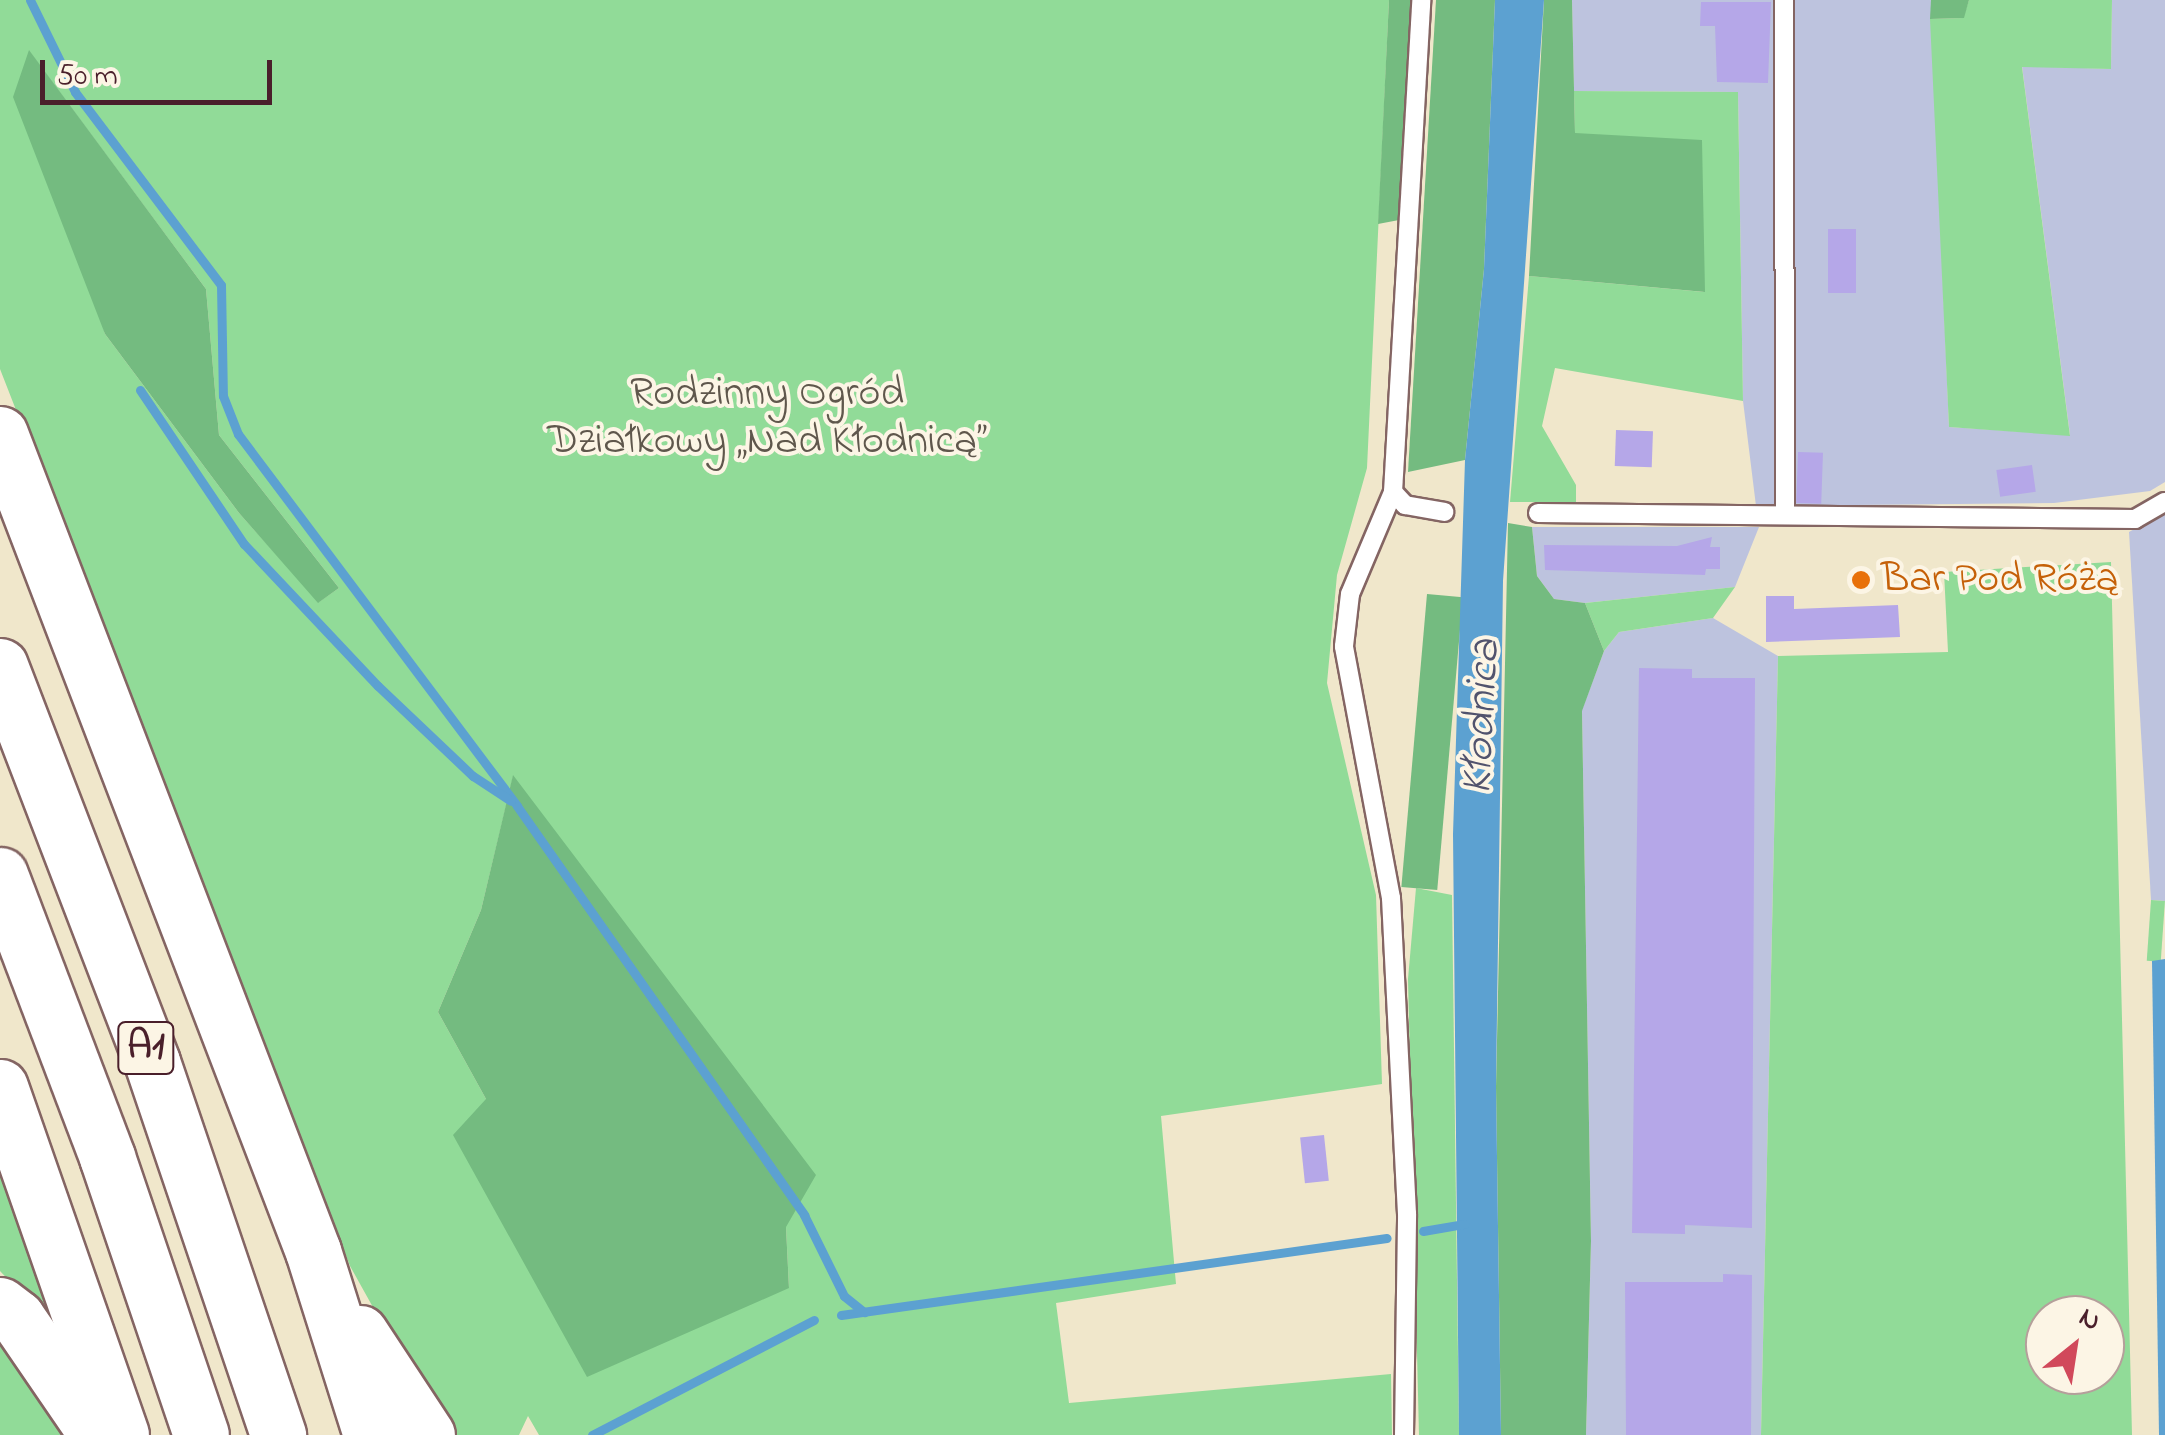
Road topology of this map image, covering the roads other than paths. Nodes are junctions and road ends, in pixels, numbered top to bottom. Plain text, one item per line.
1 (1422, 0) edge
2 (1784, 0) edge
3 (0, 434) edge
4 (1392, 492) junction
5 (2165, 502) edge
6 (1444, 512) dead end
7 (1538, 513) dead end
8 (1784, 515) junction
9 (0, 666) edge
10 (0, 875) edge
11 (0, 1087) edge
12 (314, 1251) junction
13 (0, 1305) edge
14 (97, 1435) edge
15 (121, 1435) edge
16 (201, 1435) edge
17 (278, 1435) edge
18 (371, 1435) edge
19 (427, 1435) edge
20 (1404, 1435) edge

1 - 4 lane
2 - 8 lane
3 - 12 highway
4 - 6 lane
4 - 20 lane
5 - 8 lane
7 - 8 lane
9 - 17 highway, A1
10 - 16 highway, A1
11 - 15 highway
12 - 18 highway
12 - 19 highway
13 - 14 highway

